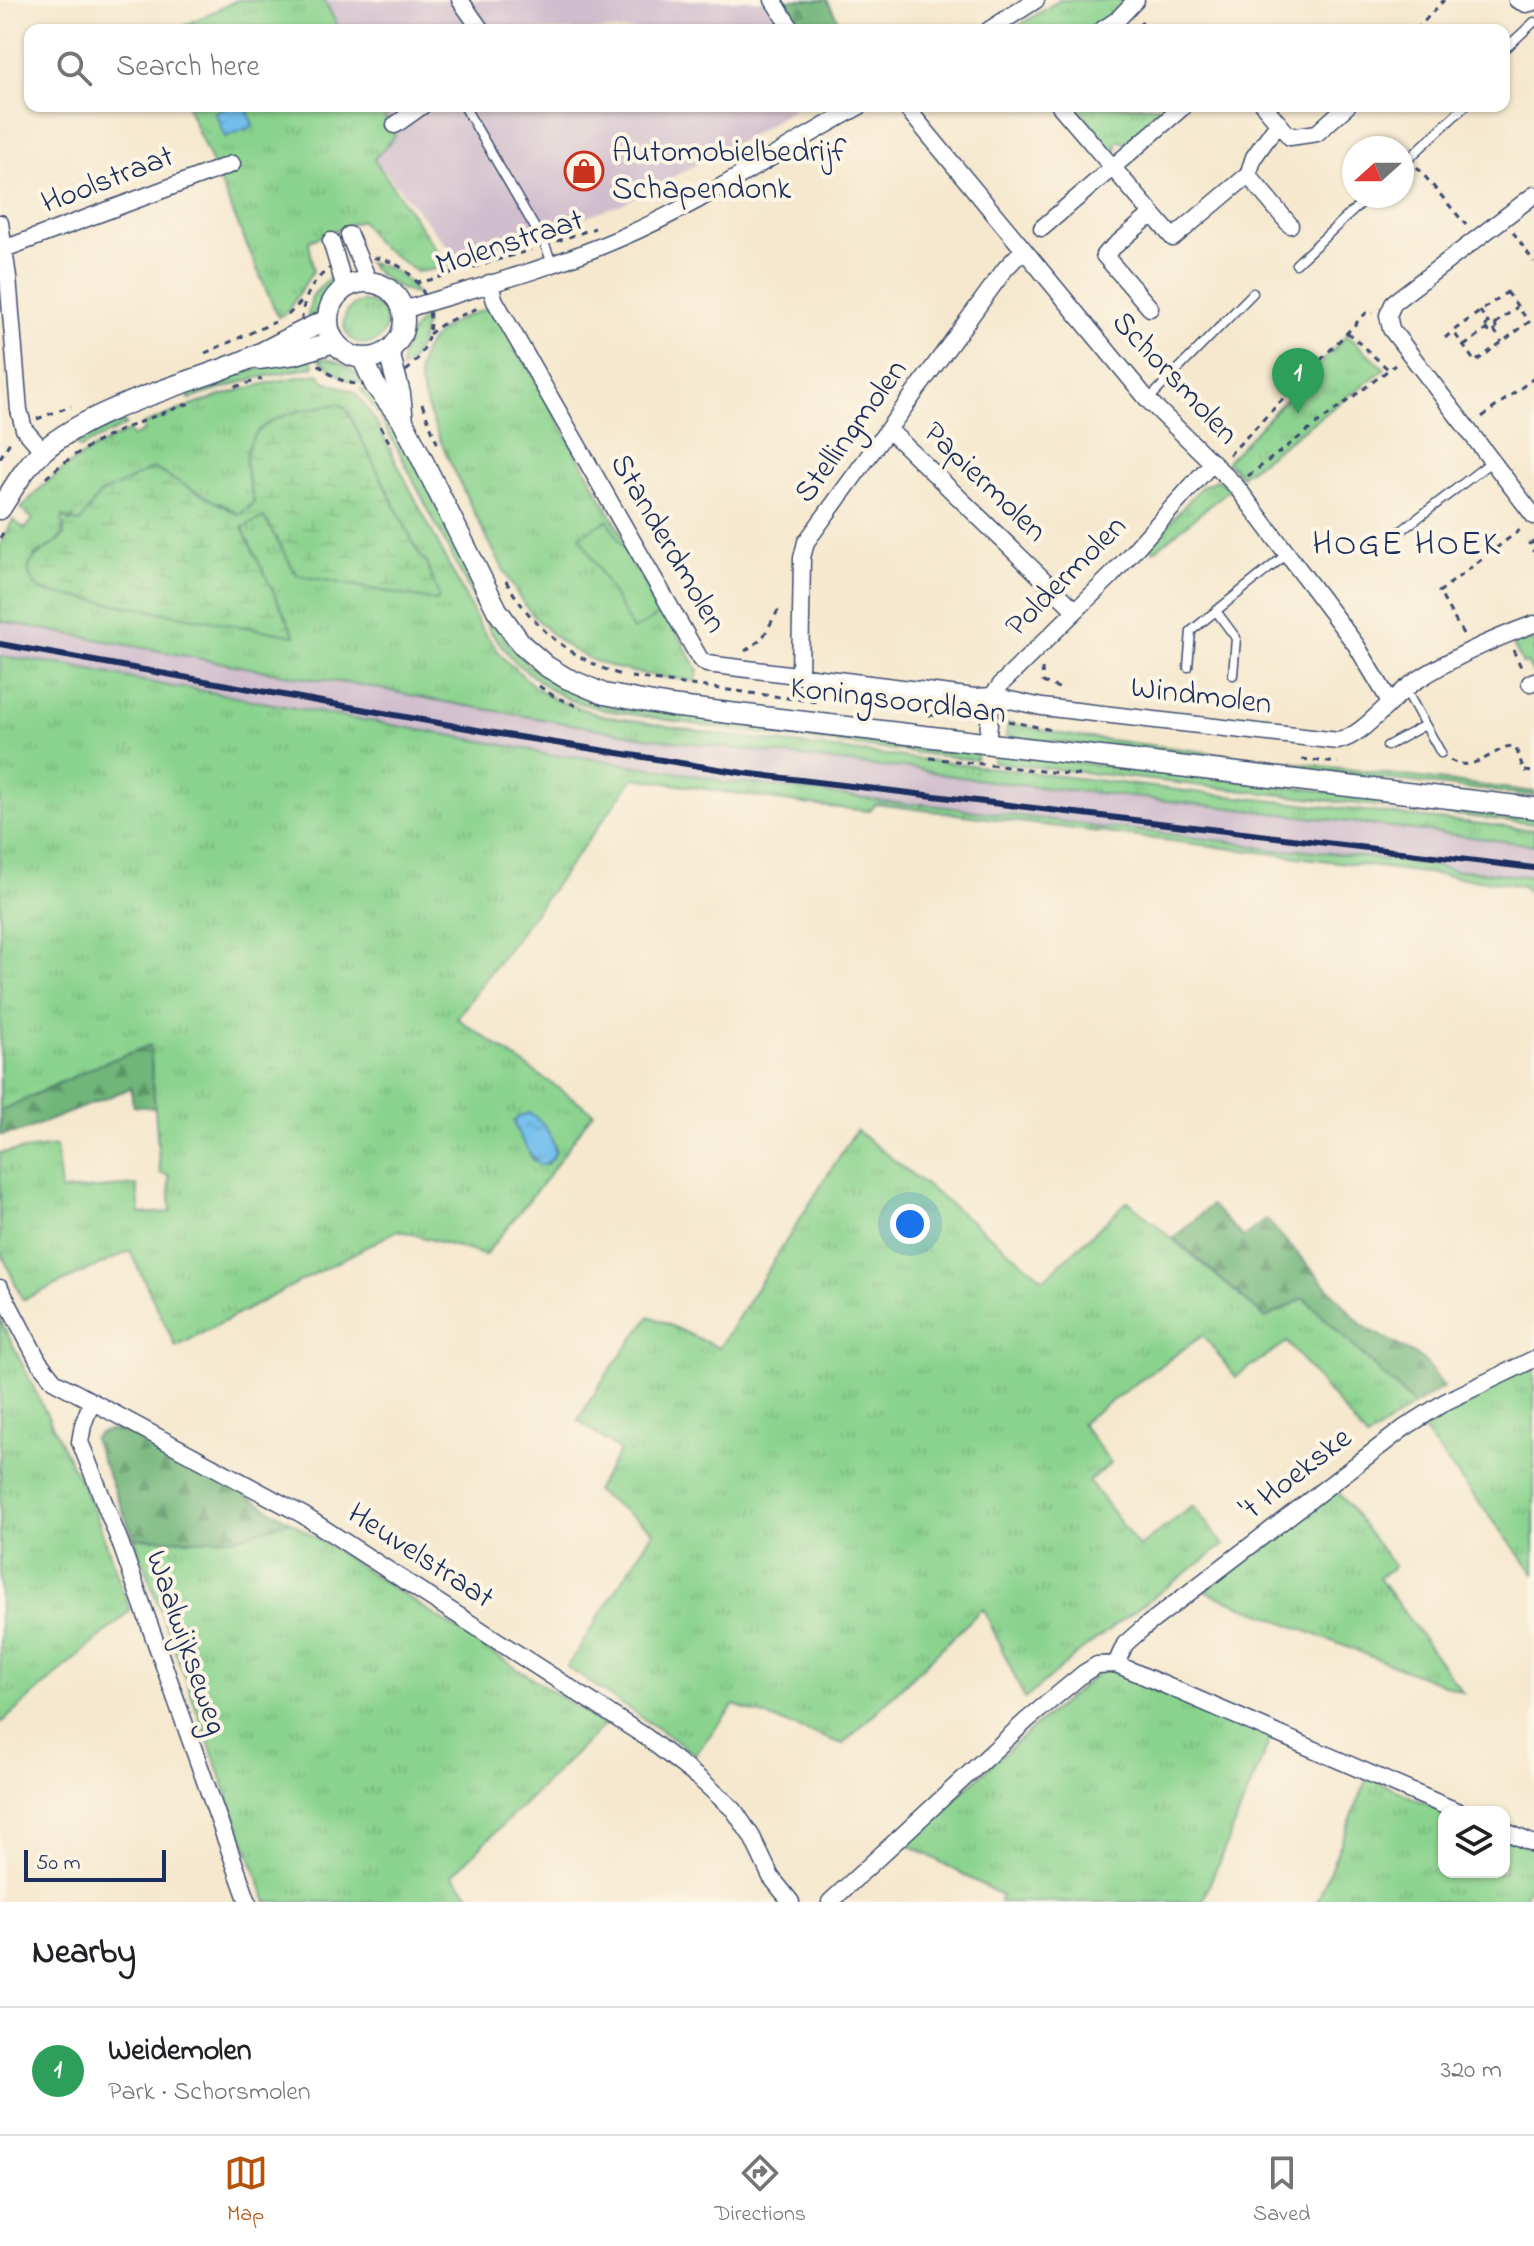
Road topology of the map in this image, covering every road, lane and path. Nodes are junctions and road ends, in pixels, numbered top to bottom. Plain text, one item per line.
1 (460, 0) edge
2 (773, 0) edge
3 (1036, 0) edge
4 (1136, 0) edge
5 (1444, 0) edge
6 (1529, 9) edge
7 (477, 24) edge
8 (788, 24) edge
9 (998, 24) edge
10 (1111, 24) edge
11 (1422, 24) edge
12 (1510, 40) edge
13 (413, 112) edge
14 (467, 112) edge
15 (839, 112) edge
16 (910, 112) edge
17 (1065, 112) edge
18 (1177, 112) edge
19 (1269, 112) edge
20 (1340, 112) edge
21 (1459, 112) edge
22 (1278, 123) junction
23 (395, 125) dead end
24 (1414, 154) edge
25 (232, 164) dead end
26 (1111, 167) junction
27 (1414, 168) edge
28 (1248, 175) junction
29 (1534, 195) edge
30 (1356, 208) edge
31 (1152, 214) junction
32 (1502, 217) junction
33 (0, 223) edge
34 (1290, 225) dead end
35 (596, 227) dead end
36 (1042, 228) dead end
37 (349, 235) dead end
38 (1475, 237) junction
39 (331, 241) dead end
40 (545, 245) junction
41 (4, 249) junction
42 (1023, 250) junction
43 (1534, 262) edge
44 (552, 263) junction
45 (1296, 264) dead end
46 (369, 282) junction
47 (415, 282) dead end
48 (489, 283) junction
49 (345, 288) junction
50 (1253, 293) dead end
51 (1518, 307) junction
52 (1150, 308) dead end
53 (403, 310) junction
54 (1480, 311) junction
55 (1388, 315) junction
56 (1534, 318) edge
57 (328, 320) junction
58 (1529, 322) junction
59 (1488, 323) junction
60 (1495, 324) junction
61 (1487, 329) junction
62 (1494, 330) junction
63 (1453, 331) junction
64 (1347, 332) junction
65 (1445, 338) dead end
66 (334, 342) junction
67 (1502, 342) junction
68 (1464, 346) junction
69 (389, 352) junction
70 (1410, 354) junction
71 (363, 359) junction
72 (416, 361) dead end
73 (243, 362) junction
74 (321, 367) dead end
75 (308, 370) dead end
76 (1389, 370) junction
77 (413, 372) dead end
78 (273, 377) dead end
79 (1534, 378) edge
80 (1529, 382) junction
81 (350, 383) dead end
82 (1534, 388) edge
83 (229, 389) dead end
84 (357, 392) dead end
85 (202, 399) dead end
86 (1148, 400) junction
87 (422, 404) dead end
88 (50, 413) dead end
89 (40, 417) dead end
90 (377, 420) dead end
91 (403, 421) junction
92 (888, 429) junction
93 (1466, 429) junction
94 (10, 443) dead end
95 (440, 448) dead end
96 (43, 451) junction
97 (76, 453) dead end
98 (396, 453) dead end
99 (0, 458) edge
100 (1491, 462) junction
101 (1215, 464) junction
102 (1236, 486) junction
103 (0, 509) edge
104 (1528, 522) edge
105 (1401, 531) dead end
106 (1534, 542) edge
107 (1534, 552) edge
108 (1287, 554) junction
109 (501, 570) dead end
110 (1075, 610) junction
111 (803, 611) junction
112 (1216, 611) junction
113 (1534, 624) edge
114 (1505, 634) junction
115 (1471, 650) junction
116 (1043, 664) dead end
117 (737, 667) junction
118 (1188, 667) dead end
119 (800, 675) junction
120 (1233, 675) dead end
121 (529, 679) dead end
122 (1532, 682) edge
123 (1405, 688) junction
124 (1068, 691) dead end
125 (992, 696) junction
126 (1389, 700) junction
127 (831, 704) dead end
128 (595, 710) dead end
129 (1425, 725) junction
130 (987, 743) junction
131 (1387, 746) dead end
132 (1441, 753) joint
133 (923, 757) dead end
134 (1027, 770) dead end
135 (1534, 772) edge
136 (1534, 808) edge
137 (0, 1288) edge
138 (1534, 1359) edge
139 (91, 1403) junction
140 (1116, 1664) junction
141 (1445, 1806) edge
142 (1510, 1834) edge
143 (1534, 1844) edge
144 (248, 1902) edge
145 (791, 1902) edge
146 (830, 1902) edge

1 - 7 street
2 - 8 street
3 - 9 street
4 - 10 street
5 - 11 path
6 - 12 lane
13 - 23 street
14 - 40 lane
15 - 44 street, Molenstraat
16 - 42 street, Schorsmolen
17 - 26 street
18 - 26 street
19 - 22 street
20 - 22 street
21 - 24 lane
22 - 28 street
25 - 41 street, Hoolstraat
26 - 31 street
26 - 36 street
27 - 38 path
28 - 31 street
28 - 34 street
29 - 32 street
30 - 45 lane
31 - 52 street
32 - 38 street
32 - 43 path
33 - 41 street, Hoolstraat
35 - 40 path, Molenstraat
37 - 46 street
38 - 55 street
39 - 49 street
40 - 44 lane
40 - 47 path, Molenstraat
41 - 96 street, Hoolstraat
42 - 86 street, Schorsmolen
42 - 92 street, Stellingmolen
44 - 48 street, Molenstraat
46 - 49 street
46 - 53 street
48 - 53 street, Molenstraat
48 - 117 street, Standerdmolen
49 - 57 street
50 - 86 lane
51 - 54 path
51 - 58 path
51 - 60 path
53 - 69 street
54 - 59 path
54 - 63 path
55 - 64 path
55 - 70 street
56 - 58 path
57 - 66 street
57 - 73 street
58 - 67 path
59 - 60 path
59 - 61 path
60 - 62 path
61 - 62 path
61 - 68 path
62 - 67 path
63 - 65 path
63 - 68 path
64 - 76 path
64 - 101 path
66 - 71 street
66 - 73 street
67 - 68 path
69 - 71 street
69 - 91 street, Koningsoordlaan
70 - 76 path
70 - 93 street
71 - 91 street, Koningsoordlaan
72 - 77 path
73 - 96 street
74 - 75 path
76 - 102 path
78 - 83 path
79 - 80 path
80 - 82 path
80 - 93 path
81 - 84 path
85 - 97 path
86 - 101 street, Schorsmolen
87 - 95 path
88 - 89 path
90 - 98 path
91 - 130 street, Koningsoordlaan
92 - 110 street, Papiermolen
92 - 111 street, Stellingmolen
93 - 100 street
94 - 99 path
96 - 103 street
100 - 104 street
100 - 105 lane
101 - 102 street, Schorsmolen
101 - 110 street, Poldermolen
102 - 108 street, Schorsmolen
104 - 115 path
106 - 107 path
108 - 112 lane
108 - 126 street, Schorsmolen
109 - 127 path, Koningsoordlaan
110 - 125 street, Poldermolen
111 - 117 path
111 - 119 street, Stellingmolen
112 - 118 lane
112 - 120 lane
113 - 114 street, Windmolen
114 - 115 street, Windmolen
114 - 122 path
115 - 123 street, Windmolen
116 - 124 path
117 - 119 street, Standerdmolen
119 - 125 street, Standerdmolen
121 - 128 path
123 - 126 street, Windmolen
123 - 129 lane
125 - 126 street, Windmolen
125 - 130 street
129 - 131 lane
129 - 132 lane
130 - 136 street, Koningsoordlaan
132 - 135 path
133 - 134 path, Koningsoordlaan
137 - 139 street, Heuvelstraat
138 - 140 street, 't Hoekske
139 - 144 street, Waalwijkseweg
139 - 145 street, Heuvelstraat
140 - 141 street
140 - 146 street
142 - 143 street

